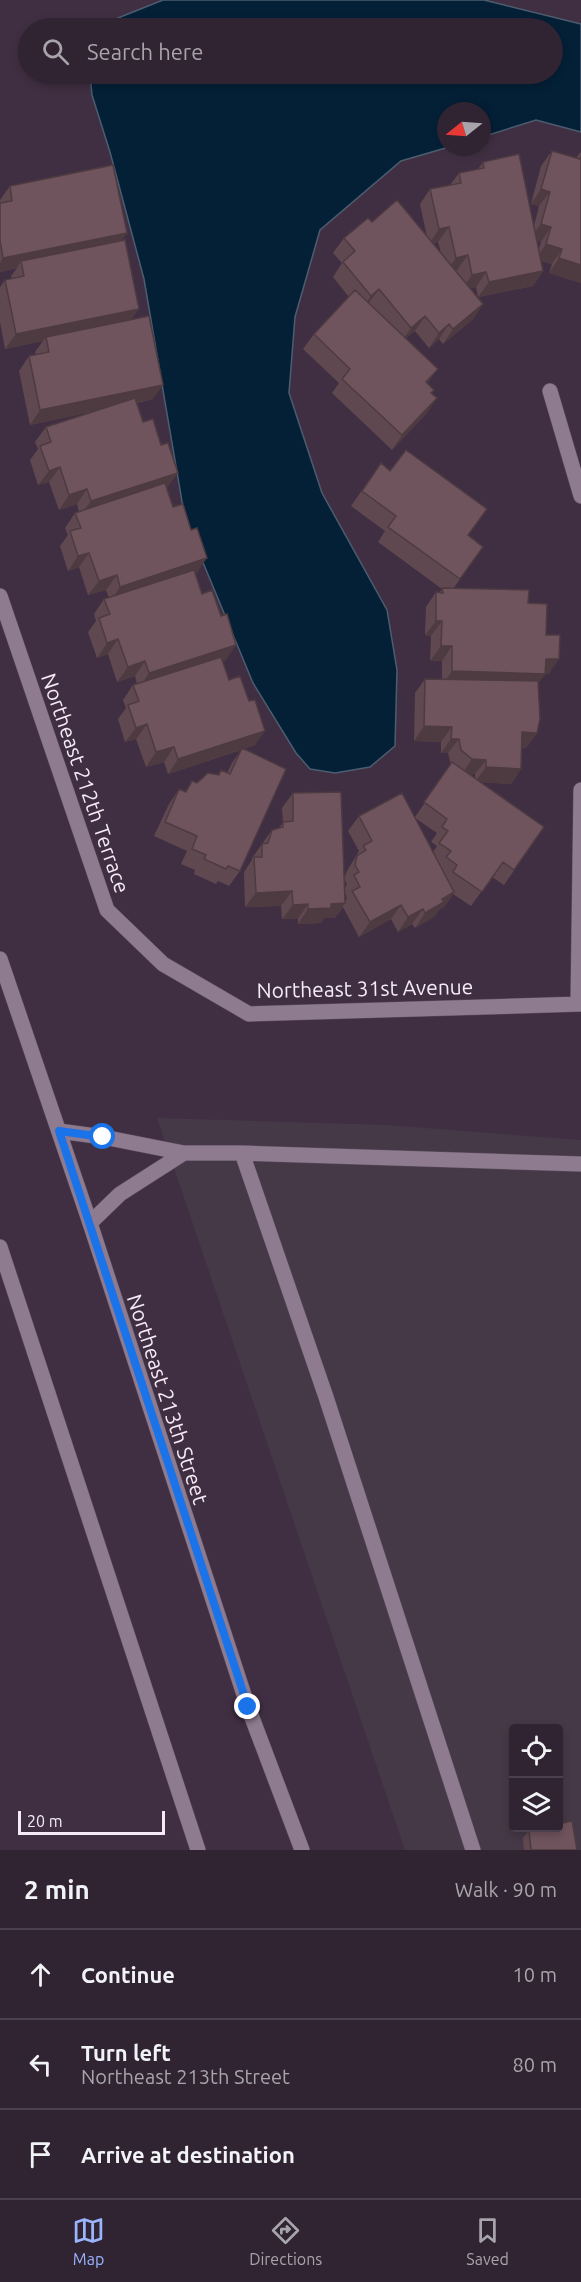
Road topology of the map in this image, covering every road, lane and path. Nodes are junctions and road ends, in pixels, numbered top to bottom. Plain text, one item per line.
1 (550, 391) dead end
2 (581, 496) edge
3 (0, 596) edge
4 (581, 790) edge
5 (0, 959) edge
6 (163, 964) joint
7 (579, 1004) edge
8 (59, 1131) junction
9 (184, 1153) junction
10 (242, 1153) junction
11 (581, 1164) edge
12 (90, 1223) junction
13 (0, 1247) edge
14 (198, 1850) edge
15 (302, 1850) edge
16 (473, 1850) edge

1 - 2 street
3 - 6 street, Northeast 212th Terrace
4 - 7 street
5 - 8 street, Northeast 213th Street
6 - 7 street, Northeast 31st Avenue
8 - 9 street
8 - 12 street, Northeast 213th Street
9 - 10 street
9 - 12 street
10 - 11 street
10 - 16 street
12 - 15 street, Northeast 213th Street
13 - 14 street

